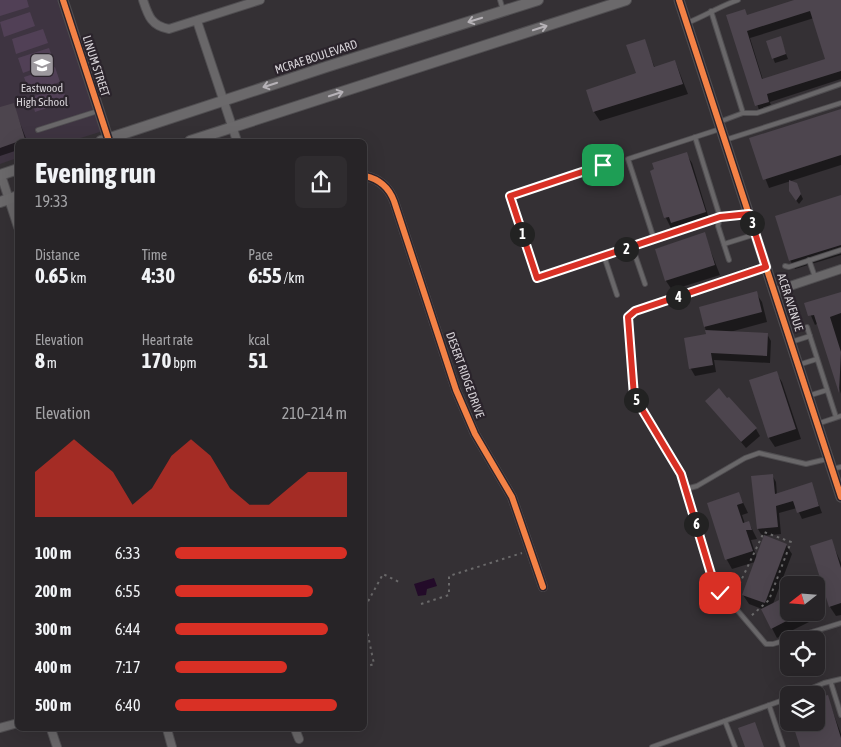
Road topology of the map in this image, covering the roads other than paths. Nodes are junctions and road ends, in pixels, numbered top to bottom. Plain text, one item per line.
1 (62, 0) edge
2 (143, 0) edge
3 (260, 0) edge
4 (500, 0) edge
5 (538, 0) edge
6 (626, 0) edge
7 (679, 0) edge
8 (738, 0) edge
9 (503, 11) junction
10 (711, 11) junction
11 (197, 21) junction
12 (687, 23) junction
13 (841, 84) edge
14 (224, 101) junction
15 (841, 103) edge
16 (99, 110) junction
17 (743, 113) junction
18 (720, 125) junction
19 (232, 128) junction
20 (38, 130) dead end
21 (695, 137) junction
22 (107, 139) edge
23 (110, 139) edge
24 (196, 139) edge
25 (236, 139) edge
26 (725, 140) junction
27 (603, 165) dead end
28 (15, 170) edge
29 (0, 175) edge
30 (367, 177) edge
31 (9, 199) edge
32 (749, 214) junction
33 (720, 217) junction
34 (15, 218) edge
35 (756, 234) junction
36 (654, 239) junction
37 (724, 244) junction
38 (632, 246) junction
39 (841, 250) edge
40 (604, 256) junction
41 (729, 260) dead end
42 (809, 260) junction
43 (785, 266) dead end
44 (766, 267) junction
45 (841, 269) edge
46 (815, 278) junction
47 (645, 284) dead end
48 (774, 291) junction
49 (617, 295) dead end
50 (807, 327) dead end
51 (810, 336) junction
52 (791, 342) junction
53 (817, 359) junction
54 (798, 365) junction
55 (827, 390) junction
56 (808, 396) junction
57 (839, 417) edge
58 (817, 424) junction
59 (829, 459) junction
60 (837, 468) edge
61 (686, 489) junction
62 (841, 497) edge
63 (543, 587) dead end
64 (841, 623) edge
65 (841, 679) edge
66 (831, 683) junction
67 (817, 686) edge
68 (780, 702) edge
69 (769, 706) junction
70 (841, 714) edge
71 (725, 721) junction
72 (15, 724) edge
73 (0, 728) edge
74 (52, 731) edge
75 (168, 731) edge
76 (296, 731) edge
77 (299, 739) dead end
78 (57, 747) edge
79 (172, 747) edge
80 (652, 747) edge
81 (735, 747) edge
82 (783, 747) edge

1 - 16 street, LINUM STREET
2 - 11 street
3 - 11 street
4 - 9 lane
5 - 9 main road, MCRAE BOULEVARD
19 -> 6 main road
7 - 12 street, ACER AVENUE
8 - 10 lane
9 -> 14 main road, MCRAE BOULEVARD
10 - 12 lane
10 - 17 lane
11 - 14 street
12 - 18 street, ACER AVENUE
13 - 17 lane
14 - 19 street
14 - 23 main road, MCRAE BOULEVARD
15 - 26 lane
16 - 20 lane
16 - 22 street, LINUM STREET
17 - 18 lane
18 - 21 lane
18 - 26 street, ACER AVENUE
19 - 24 main road
19 - 25 street
21 - 33 lane
21 - 36 lane
26 - 32 street, ACER AVENUE
27 - 40 lane
28 - 29 main road
29 - 31 street
30 - 63 street, DESERT RIDGE DRIVE
31 - 34 street
32 - 33 lane
32 - 35 street, ACER AVENUE
33 - 36 lane
33 - 37 lane
35 - 37 lane
35 - 44 street, ACER AVENUE
36 - 38 lane
37 - 41 lane
38 - 40 lane
38 - 47 lane
39 - 42 lane
40 - 49 lane
42 - 43 lane
42 - 46 lane
44 - 48 street, ACER AVENUE
44 - 61 lane
45 - 46 street
46 - 48 street
48 - 52 street, ACER AVENUE
50 - 51 lane
51 - 52 lane
51 - 53 lane
52 - 54 street, ACER AVENUE
53 - 54 lane
53 - 55 lane
54 - 56 street, ACER AVENUE
55 - 56 lane
55 - 57 lane
56 - 58 street, ACER AVENUE
57 - 58 lane
58 - 59 street, ACER AVENUE
59 - 60 street, ACER AVENUE
59 - 61 lane
60 - 62 street, ACER AVENUE
61 - 64 lane
65 - 66 lane
66 - 67 lane
66 - 70 lane
68 - 69 lane
69 - 71 lane
69 - 82 lane
71 - 80 lane
71 - 81 lane
72 - 73 street
74 - 78 street
75 - 79 street
76 - 77 street

